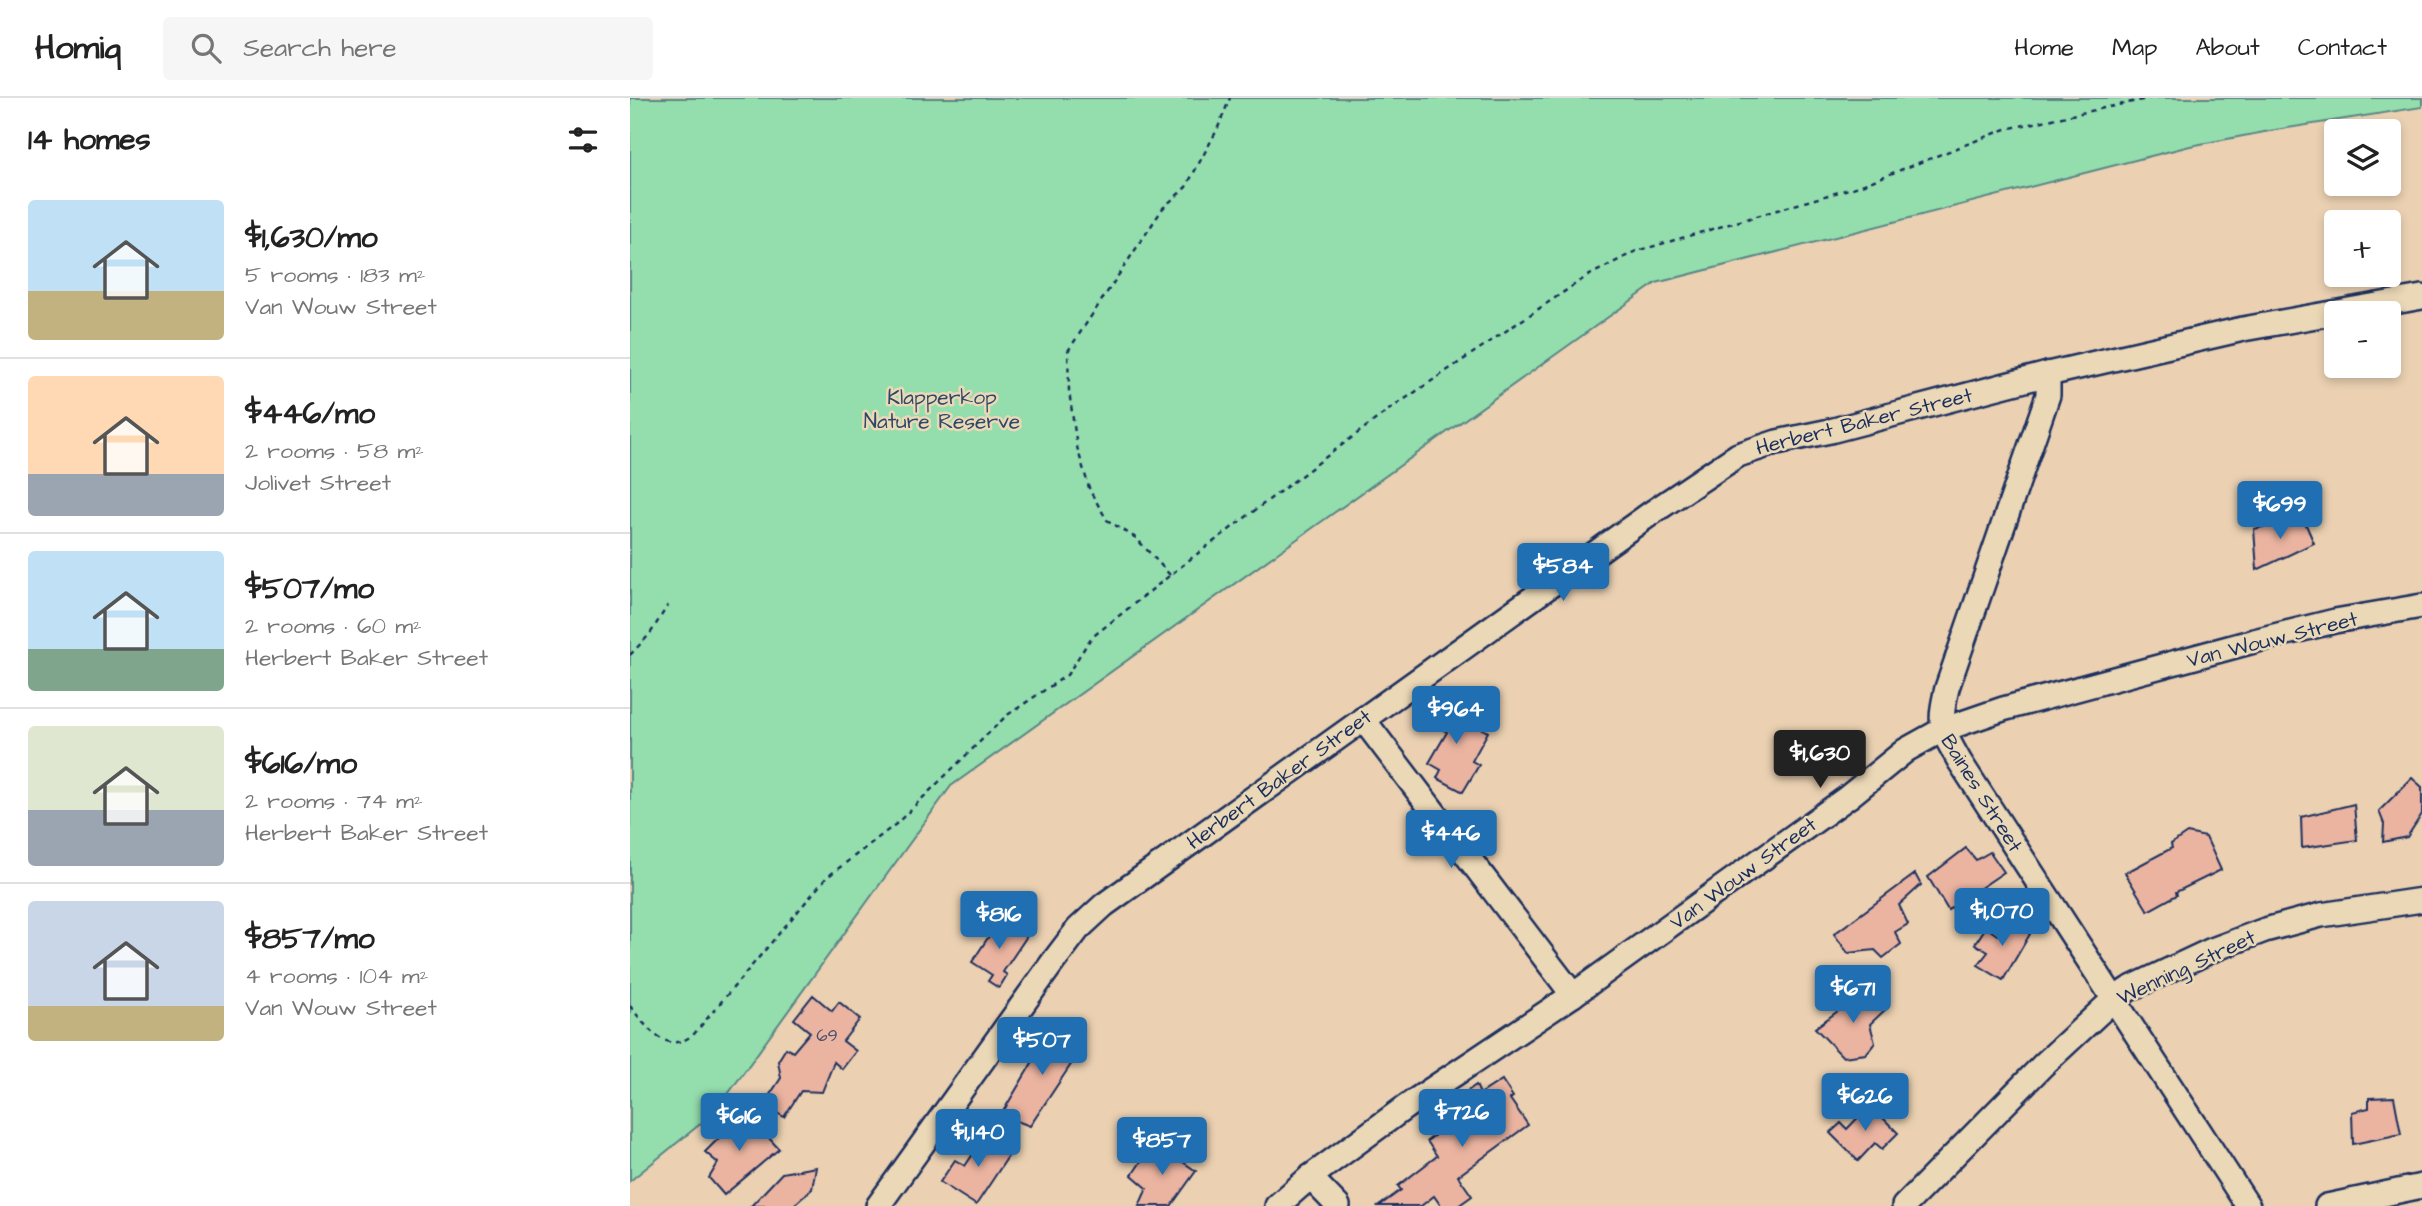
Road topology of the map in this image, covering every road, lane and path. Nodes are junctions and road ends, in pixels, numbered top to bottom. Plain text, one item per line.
1 (1230, 98) edge
2 (2151, 98) edge
3 (2422, 297) edge
4 (2048, 374) junction
5 (1170, 575) junction
6 (668, 605) dead end
7 (2422, 606) edge
8 (630, 655) edge
9 (1363, 719) junction
10 (1942, 730) junction
11 (2422, 900) edge
12 (1573, 995) junction
13 (2114, 999) junction
14 (630, 1006) edge
15 (1310, 1177) junction
16 (2422, 1186) edge
17 (878, 1206) edge
18 (1276, 1206) edge
19 (1338, 1206) edge
20 (1904, 1206) edge
21 (2248, 1206) edge
22 (2327, 1206) edge

1 - 5 path
2 - 5 path
3 - 4 street, Herbert Baker Street
4 - 9 street, Herbert Baker Street
4 - 10 street, Baines Street
5 - 14 path
6 - 8 path
7 - 10 street, Van Wouw Street
9 - 12 street
9 - 17 street, Herbert Baker Street
10 - 12 street, Van Wouw Street
10 - 13 street, Baines Street
11 - 13 street, Wenning Street
12 - 15 street, Van Wouw Street
13 - 20 street, Wenning Street
13 - 21 street, Baines Street
15 - 18 street, Van Wouw Street
15 - 19 street
16 - 22 street

